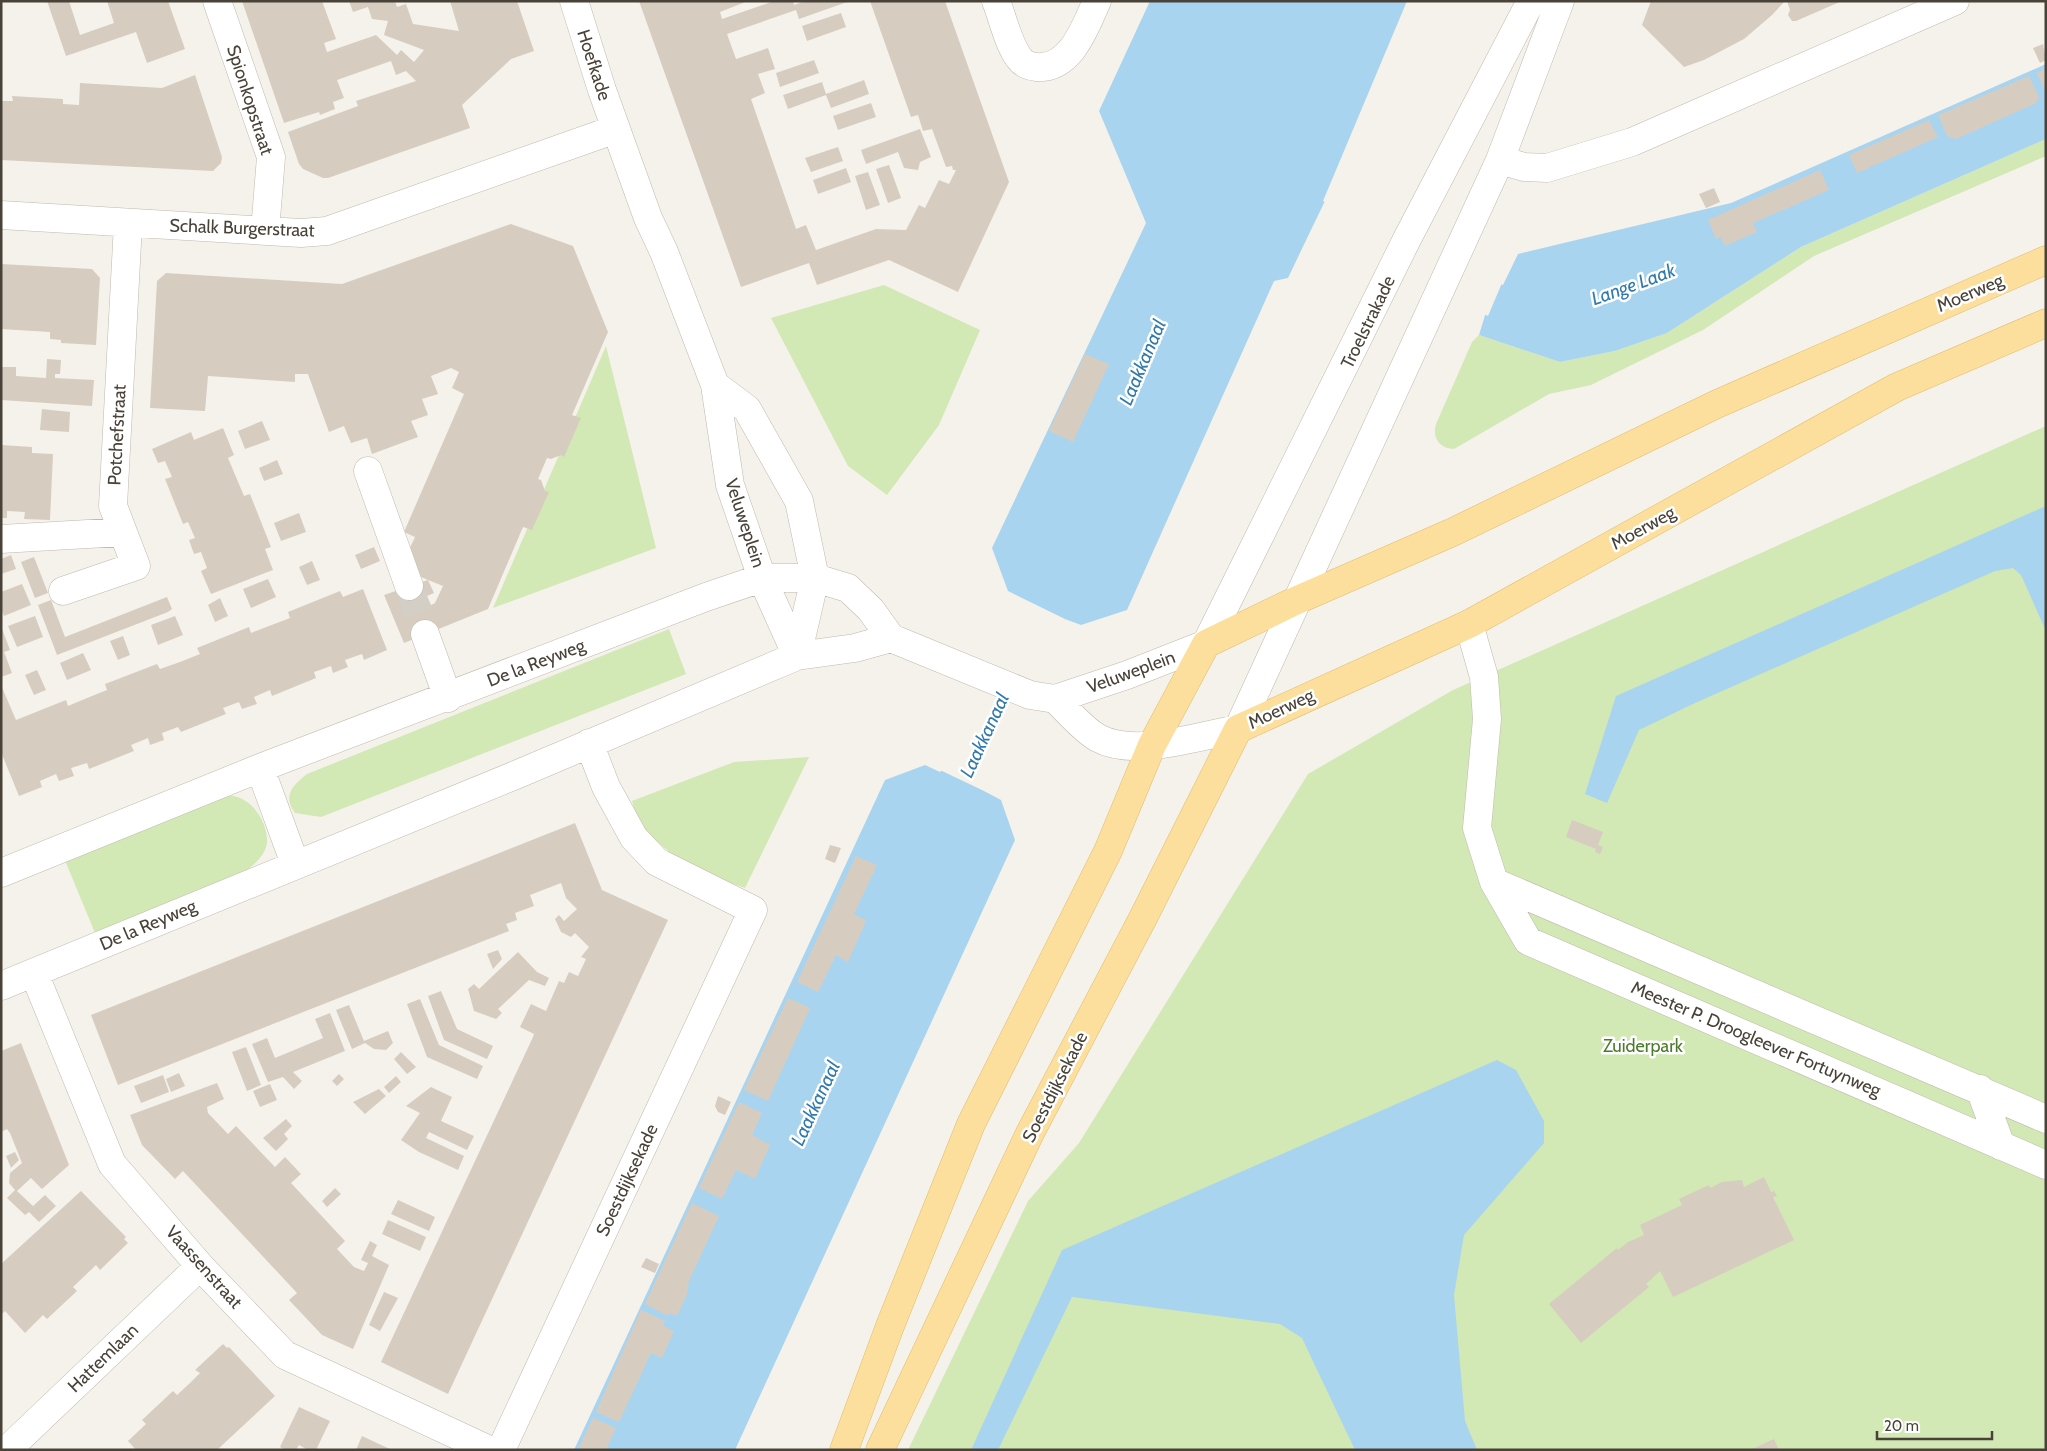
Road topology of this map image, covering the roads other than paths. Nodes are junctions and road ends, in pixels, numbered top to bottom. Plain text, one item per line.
1 (217, 1) edge
2 (574, 1) edge
3 (996, 1) edge
4 (1097, 1) edge
5 (1531, 1) edge
6 (1560, 1) edge
7 (1955, 1) edge
8 (616, 129) junction
9 (1500, 160) junction
10 (1, 215) edge
11 (128, 224) junction
12 (265, 231) junction
13 (2046, 260) edge
14 (2046, 323) edge
15 (715, 384) junction
16 (368, 471) dead end
17 (123, 532) junction
18 (1, 539) edge
19 (762, 578) junction
20 (815, 578) junction
21 (409, 586) tunnel mouth
22 (63, 591) dead end
23 (1295, 601) junction
24 (1469, 624) junction
25 (425, 634) tunnel mouth
26 (891, 638) junction
27 (1206, 644) junction
28 (797, 656) junction
29 (1042, 697) junction
30 (448, 698) junction
31 (1238, 729) junction
32 (588, 743) junction
33 (1152, 745) junction
34 (260, 768) junction
35 (295, 864) junction
36 (1, 873) edge
37 (1494, 882) junction
38 (34, 973) junction
39 (1, 986) edge
40 (1980, 1089) junction
41 (2046, 1119) edge
42 (2001, 1146) junction
43 (2046, 1166) edge
44 (200, 1266) junction
45 (7, 1450) edge
46 (489, 1450) edge
47 (501, 1450) edge
48 (844, 1450) edge
49 (880, 1450) edge

1 - 12 street, Spionkopstraat
2 - 8 street, Hoefkade
3 - 4 street
5 - 27 street, Troelstrakade
6 - 9 street
7 - 9 street
8 - 12 street, Schalk Burgerstraat
8 - 15 street, Veluweplein
9 - 23 street
10 - 11 street, Schalk Burgerstraat
11 - 12 street, Schalk Burgerstraat
11 - 17 street, Potchefstraat
13 - 23 main road, Moerweg
14 - 24 main road, Moerweg
15 - 19 street, Veluweplein
15 - 20 street
16 - 21 street
17 - 18 street
17 - 22 street, Potchefstraat
19 - 20 street, De la Reyweg
19 - 28 street, Veluweplein
19 - 30 street, De la Reyweg
20 - 26 street
20 - 28 street
23 - 27 main road, Veluweplein
23 - 31 street
24 - 31 main road, Moerweg
24 - 37 street, Meester P. Droogleever Fortuynweg
25 - 30 street
26 - 28 street
26 - 29 street, Veluweplein
27 - 29 street, Veluweplein
27 - 33 main road, Veluweplein
28 - 32 street, De la Reyweg
29 - 33 street, Veluweplein
30 - 34 street, De la Reyweg
31 - 33 street, Veluweplein
31 - 49 main road, Soestdijksekade
32 - 35 street, De la Reyweg
32 - 47 street, Soestdijksekade
33 - 48 main road
34 - 35 street
34 - 36 street, De la Reyweg
35 - 38 street, De la Reyweg
37 - 40 street
37 - 42 street, Meester P. Droogleever Fortuynweg
38 - 39 street, De la Reyweg
38 - 44 street, Vaassenstraat
40 - 41 street
40 - 42 street
42 - 43 street, Meester P. Droogleever Fortuynweg
44 - 45 street, Hattemlaan
44 - 46 street, Vaassenstraat

